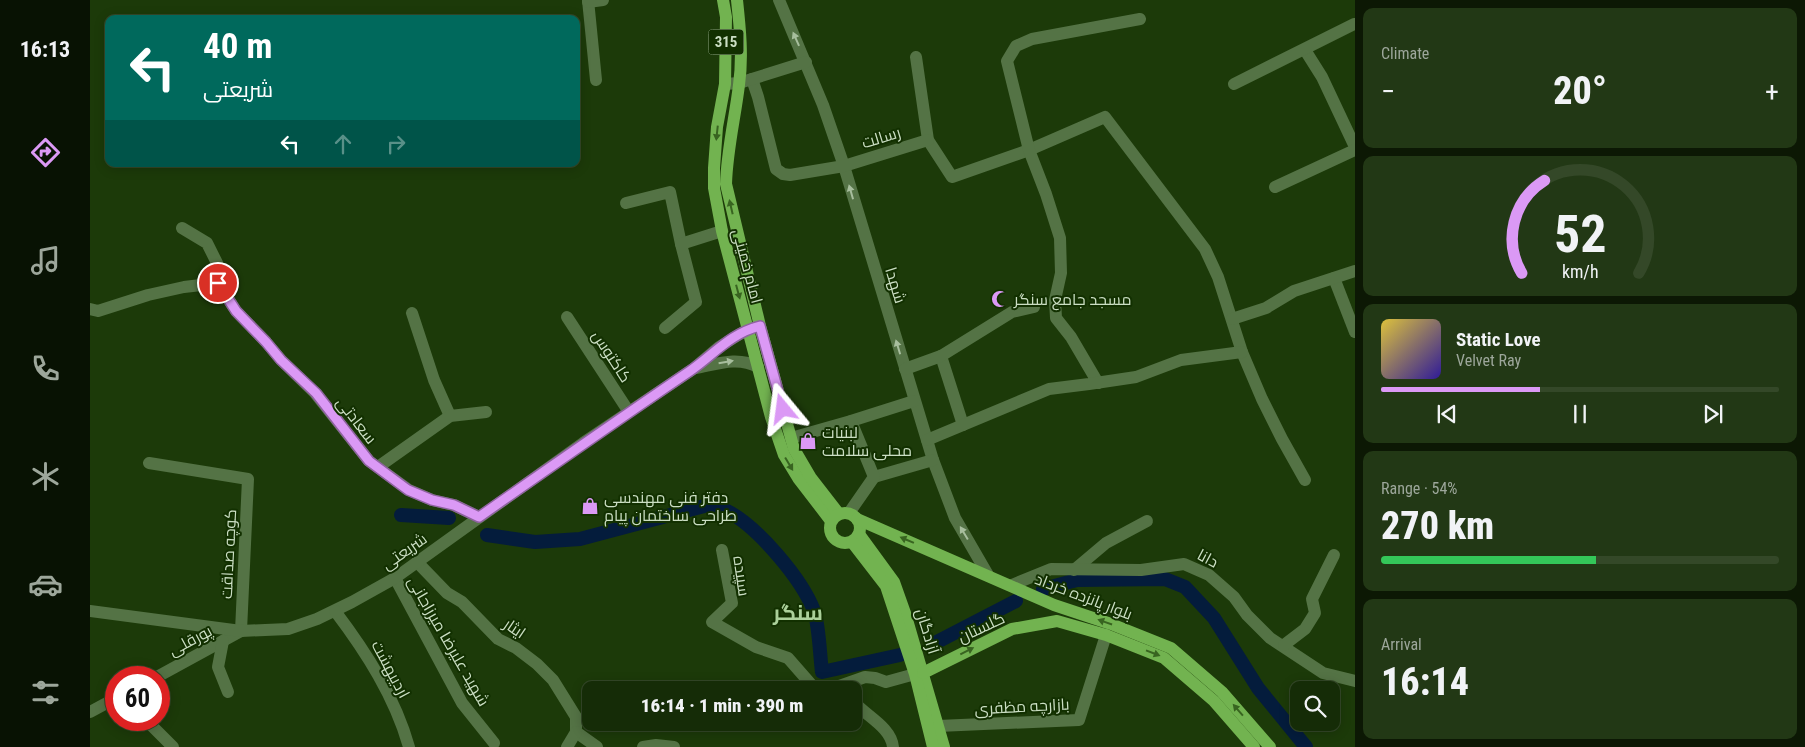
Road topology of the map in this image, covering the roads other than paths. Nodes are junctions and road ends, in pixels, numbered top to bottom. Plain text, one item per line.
1 (603, 0) edge
2 (723, 0) edge
3 (737, 0) edge
4 (779, 0) edge
5 (588, 1) edge
6 (1140, 19) dead end
7 (1354, 24) edge
8 (1305, 50) junction
9 (916, 57) dead end
10 (806, 62) junction
11 (596, 80) dead end
12 (745, 81) junction
13 (725, 84) junction
14 (1234, 84) dead end
15 (928, 140) junction
16 (1355, 149) edge
17 (1029, 150) junction
18 (844, 166) junction
19 (1275, 187) dead end
20 (626, 203) dead end
21 (182, 228) dead end
22 (722, 231) junction
23 (681, 244) junction
24 (1355, 271) edge
25 (1334, 278) junction
26 (218, 283) junction
27 (1034, 307) dead end
28 (90, 309) edge
29 (412, 314) dead end
30 (567, 317) dead end
31 (1232, 319) junction
32 (754, 327) junction
33 (665, 328) dead end
34 (1355, 332) edge
35 (1242, 352) junction
36 (942, 356) junction
37 (758, 367) junction
38 (693, 369) junction
39 (905, 369) junction
40 (1098, 383) junction
41 (914, 401) junction
42 (486, 412) dead end
43 (629, 412) junction
44 (450, 416) junction
45 (851, 421) junction
46 (963, 425) junction
47 (791, 438) junction
48 (927, 440) junction
49 (933, 460) junction
50 (148, 462) dead end
51 (378, 467) junction
52 (874, 477) junction
53 (1305, 480) dead end
54 (479, 517) junction
55 (844, 517) junction
56 (1147, 521) dead end
57 (856, 538) junction
58 (722, 550) dead end
59 (1334, 555) dead end
60 (417, 562) junction
61 (1074, 570) junction
62 (988, 575) junction
63 (394, 578) junction
64 (1012, 585) junction
65 (335, 610) junction
66 (90, 611) edge
67 (1057, 621) joint
68 (241, 631) junction
69 (1106, 635) junction
70 (223, 641) junction
71 (1284, 645) junction
72 (170, 670) edge
73 (919, 673) junction
74 (808, 681) edge
75 (853, 681) edge
76 (1355, 681) edge
77 (228, 692) dead end
78 (105, 704) edge
79 (862, 709) edge
80 (90, 712) edge
81 (938, 726) junction
82 (157, 731) edge
83 (576, 732) junction
84 (494, 742) dead end
85 (173, 747) edge
86 (409, 747) edge
87 (567, 747) edge
88 (597, 747) edge
89 (643, 747) edge
90 (674, 747) edge
91 (893, 747) edge
92 (933, 747) edge
93 (944, 747) edge
94 (1254, 747) edge
95 (1270, 747) edge

1 - 5 street
2 - 13 main road, امام خمینی / 315
3 - 12 main road, امام خمینی
10 -> 4 street, شهدا
5 - 11 street
6 - 17 street
7 - 8 street
8 - 14 street
8 - 16 street
9 - 15 street
10 - 12 street
10 - 18 street, شهدا
12 - 13 street
12 - 18 street, رسالت
32 -> 12 main road, امام خمینی / 315
13 -> 22 main road, امام خمینی / 315
15 - 17 street
15 - 18 street, رسالت
16 - 19 street
17 - 31 street
17 - 40 street
39 -> 18 street, شهدا
20 - 23 street
21 - 26 street, سعادتی
22 - 23 street
22 -> 32 main road, امام خمینی / 315
23 - 33 street
24 - 25 street
25 - 31 street
25 - 34 street
26 - 28 street
26 - 51 street, سعادتی
27 - 36 street
29 - 44 street
30 - 43 street, کاکتوس
31 - 35 street
32 - 37 main road, امام خمینی / 315
32 - 38 street, شریعتی
32 - 47 main road, امام خمینی / 315
35 - 40 street
35 - 53 street
36 - 39 street
36 - 46 street
38 -> 37 street, شریعتی
37 -> 55 main road, امام خمینی / 315
38 - 43 street, شریعتی
39 - 41 street, شهدا
40 - 46 street
41 - 45 street
41 - 48 street, شهدا
42 - 44 street
43 - 54 street, شریعتی
44 - 51 street
45 - 47 street
45 - 52 street
46 - 48 street
47 - 55 main road, امام خمینی / 315
48 - 49 street, شهدا
49 - 52 street
62 -> 49 street, شهدا
50 - 68 street, کوچه صداقت
51 - 54 street, سعادتی
52 - 55 street
54 - 60 street, شریعتی
55 - 57 main road
55 - 57 main road
62 -> 55 main road, بلوار پانزده خرداد
56 - 61 street
57 - 73 main road, آزادگان
58 - 74 street, سپیده
59 - 71 street
60 - 63 street, شریعتی
60 - 83 street, ایثار
61 - 64 street, دانا
61 - 71 street, دانا
62 - 64 main road, بلوار پانزده خرداد
63 - 65 street, شریعتی
63 - 84 street, شهید علیرضا میرزاجانی
95 -> 64 main road, بلوار پانزده خرداد
65 - 68 street, شریعتی
65 - 86 street, اردیبهشت
66 - 68 street, شریعتی
67 - 69 main road, بلوار پانزده خرداد
73 -> 67 main road, گلستان
68 - 70 street, پورقلی
69 - 81 street, بازارچه مظفری
69 -> 94 main road, بلوار پانزده خرداد
70 - 72 street, پورقلی
70 - 77 street
71 - 76 street, دانا
73 - 75 street
73 - 81 main road, آزادگان
73 - 92 main road, آزادگان
78 - 80 street
79 - 91 street
81 - 93 main road, آزادگان
82 - 85 street
83 - 87 street
83 - 88 street
89 - 90 street

